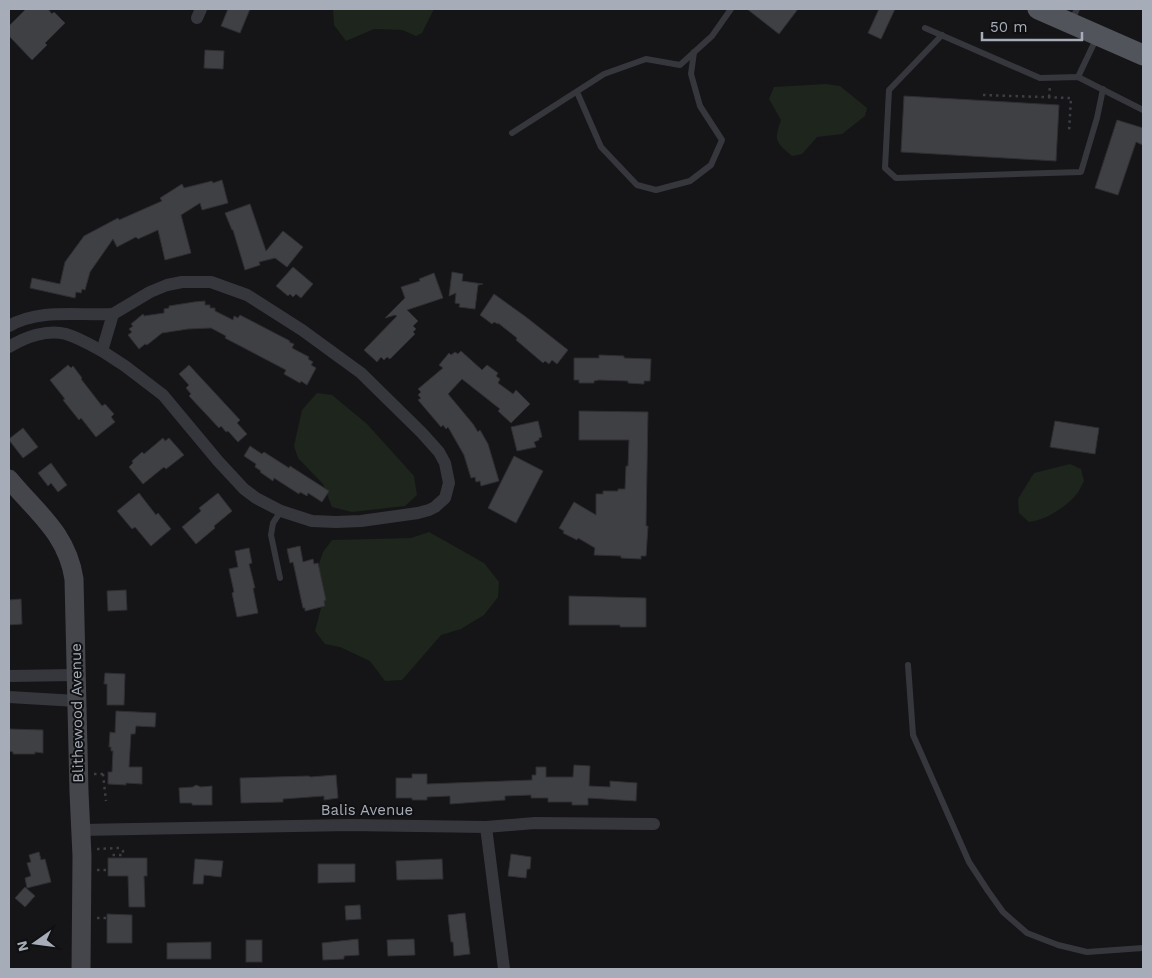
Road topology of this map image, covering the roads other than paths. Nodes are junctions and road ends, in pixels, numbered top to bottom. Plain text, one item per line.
1 (731, 9) edge
2 (1038, 9) edge
3 (1073, 16) edge
4 (925, 28) dead end
5 (942, 35) junction
6 (1098, 35) junction
7 (694, 52) junction
8 (1143, 55) edge
9 (1078, 77) junction
10 (1102, 89) junction
11 (577, 92) junction
12 (1143, 110) edge
13 (512, 133) dead end
14 (113, 314) junction
15 (9, 326) edge
16 (9, 346) edge
17 (102, 352) junction
18 (9, 479) edge
19 (281, 511) junction
20 (280, 578) dead end
21 (908, 665) dead end
22 (76, 675) junction
23 (9, 676) edge
24 (9, 697) edge
25 (77, 701) junction
26 (654, 824) dead end
27 (486, 827) junction
28 (80, 830) junction
29 (1143, 948) edge
30 (81, 969) edge
31 (504, 969) edge

1 - 7 lane
2 - 3 main road
3 - 6 main road
4 - 5 lane
5 - 9 lane
5 - 10 lane
6 - 8 main road
6 - 9 lane
7 - 11 lane
7 - 11 lane
9 - 10 lane
10 - 12 lane
11 - 13 lane
14 - 15 street
14 - 17 street
14 - 19 street
16 - 17 street
17 - 19 street
18 - 22 street, Blithewood Avenue
19 - 20 lane
21 - 29 lane
22 - 23 street
22 - 25 street, Blithewood Avenue
24 - 25 street
25 - 28 street, Blithewood Avenue
26 - 27 street, Balis Avenue
27 - 28 street, Balis Avenue
27 - 31 street
28 - 30 street, Blithewood Avenue

